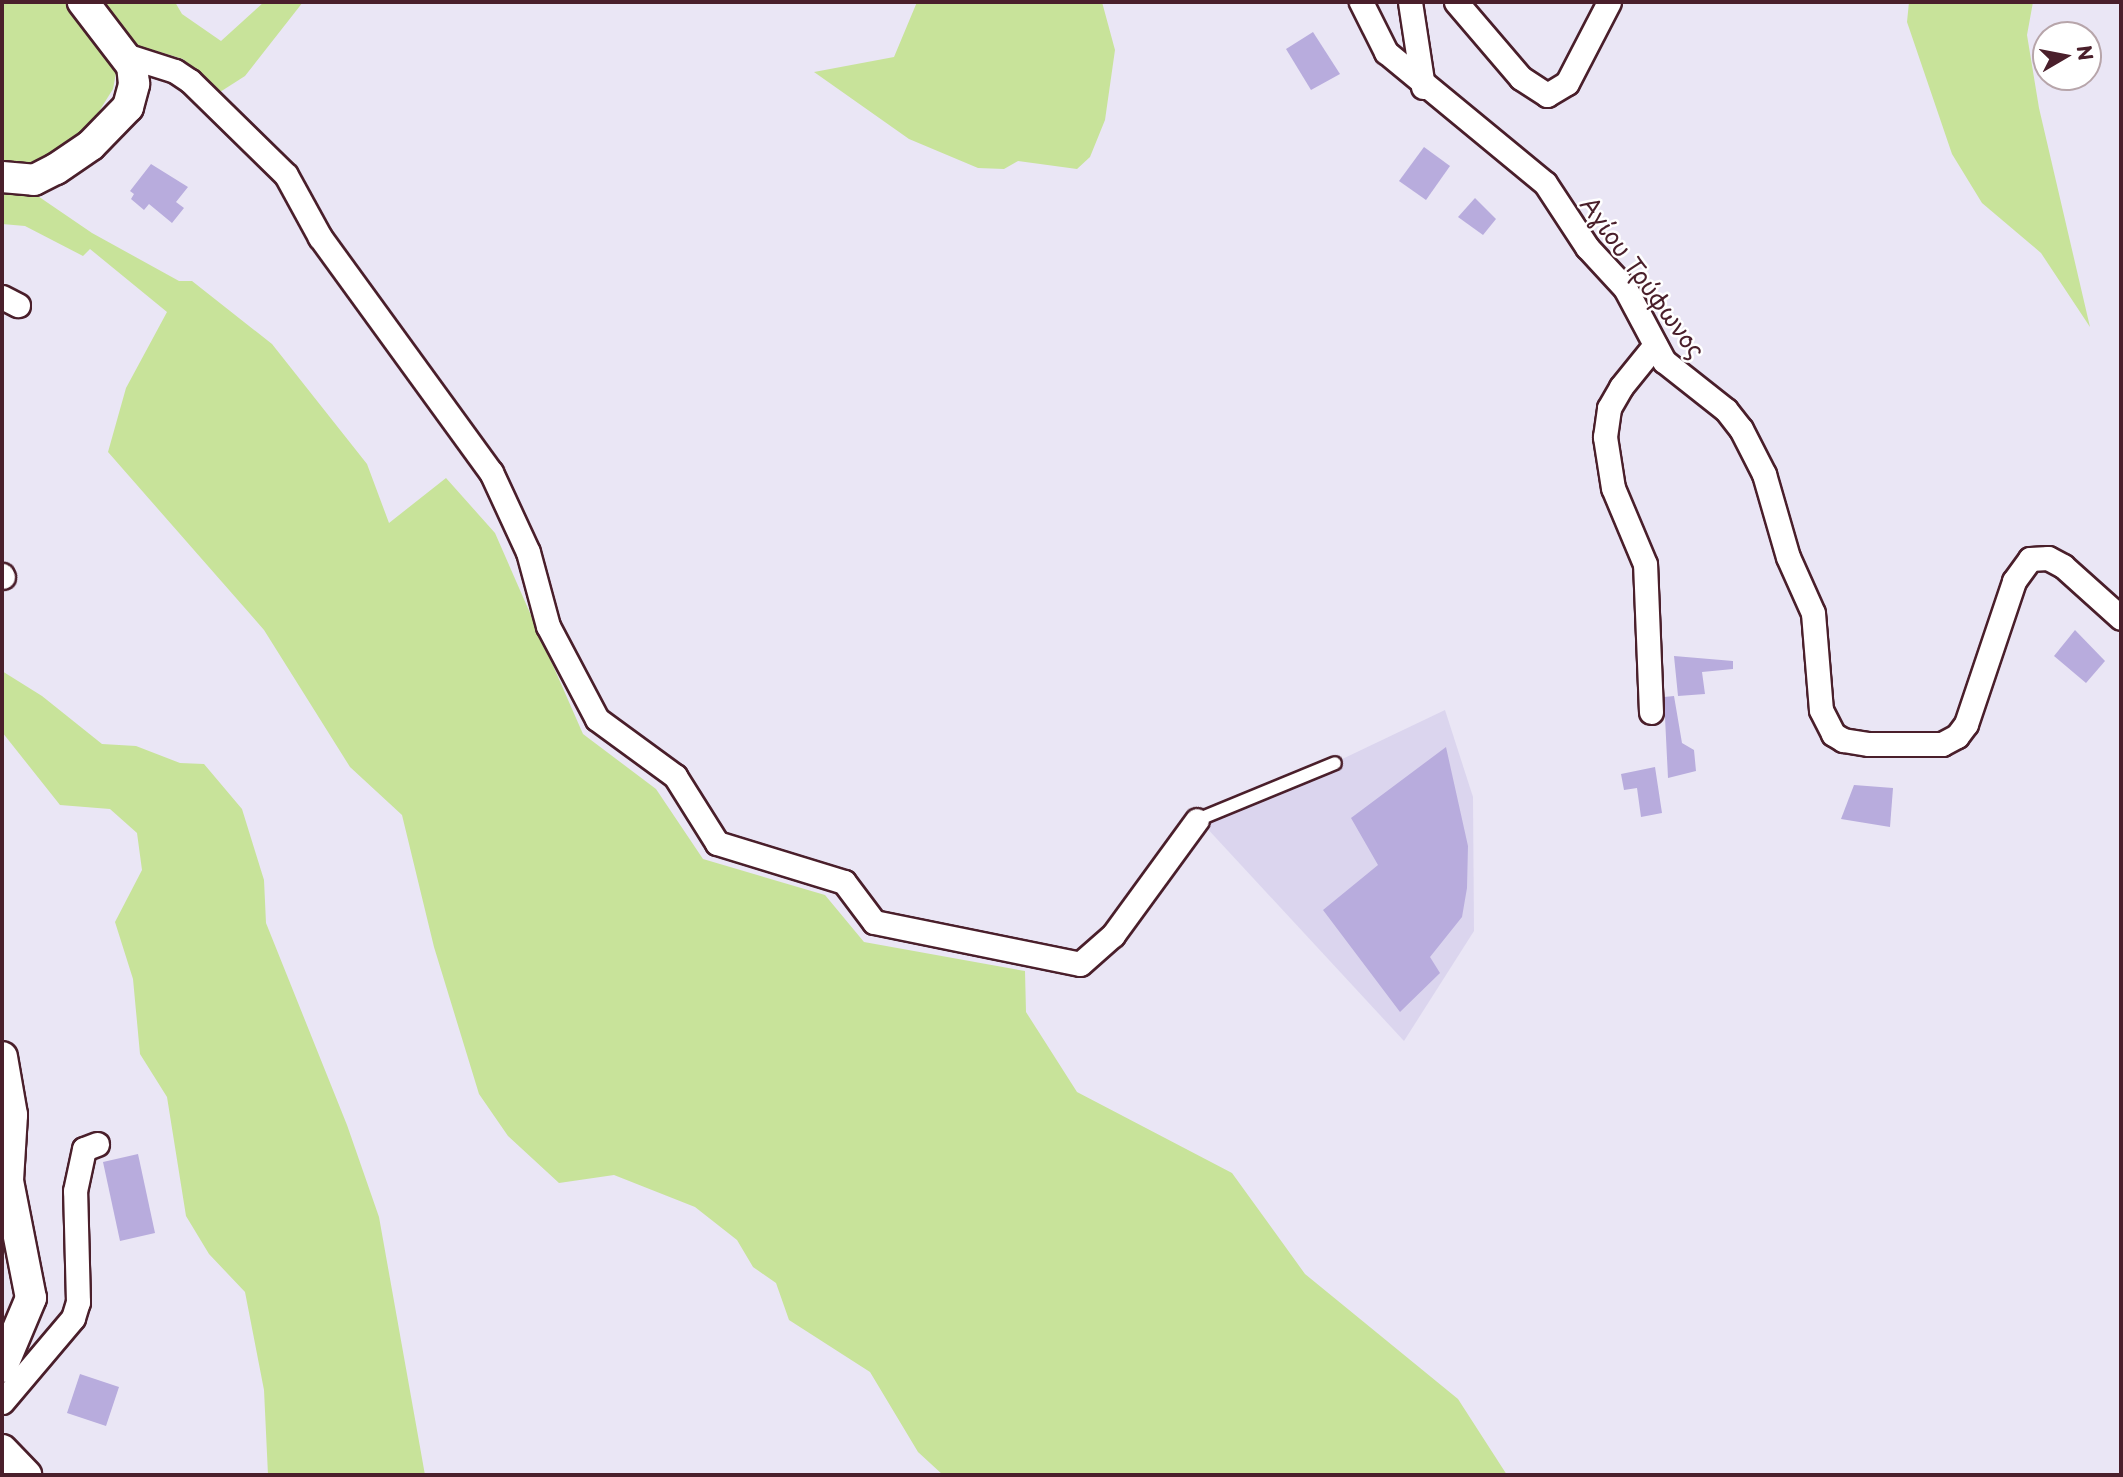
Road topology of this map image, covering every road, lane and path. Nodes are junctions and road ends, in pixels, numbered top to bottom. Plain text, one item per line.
1 (83, 2) edge
2 (1361, 2) edge
3 (1410, 2) edge
4 (1456, 2) edge
5 (1609, 2) edge
6 (128, 56) junction
7 (1423, 87) junction
8 (2, 177) edge
9 (1655, 345) junction
10 (2121, 618) edge
11 (1651, 712) dead end
12 (1335, 763) dead end
13 (1198, 820) joint
14 (2, 1057) edge
15 (97, 1144) dead end
16 (2, 1367) edge
17 (2, 1402) edge
18 (2, 1450) edge
19 (26, 1475) edge

1 - 6 street
2 - 7 street, Αγίου Τρύφωνος
3 - 7 street
4 - 5 street
6 - 8 street
6 - 13 street
7 - 9 street, Αγίου Τρύφωνος
9 - 10 street, Αγίου Τρύφωνος
9 - 11 street
12 - 13 lane
14 - 16 street
15 - 17 street
18 - 19 street

